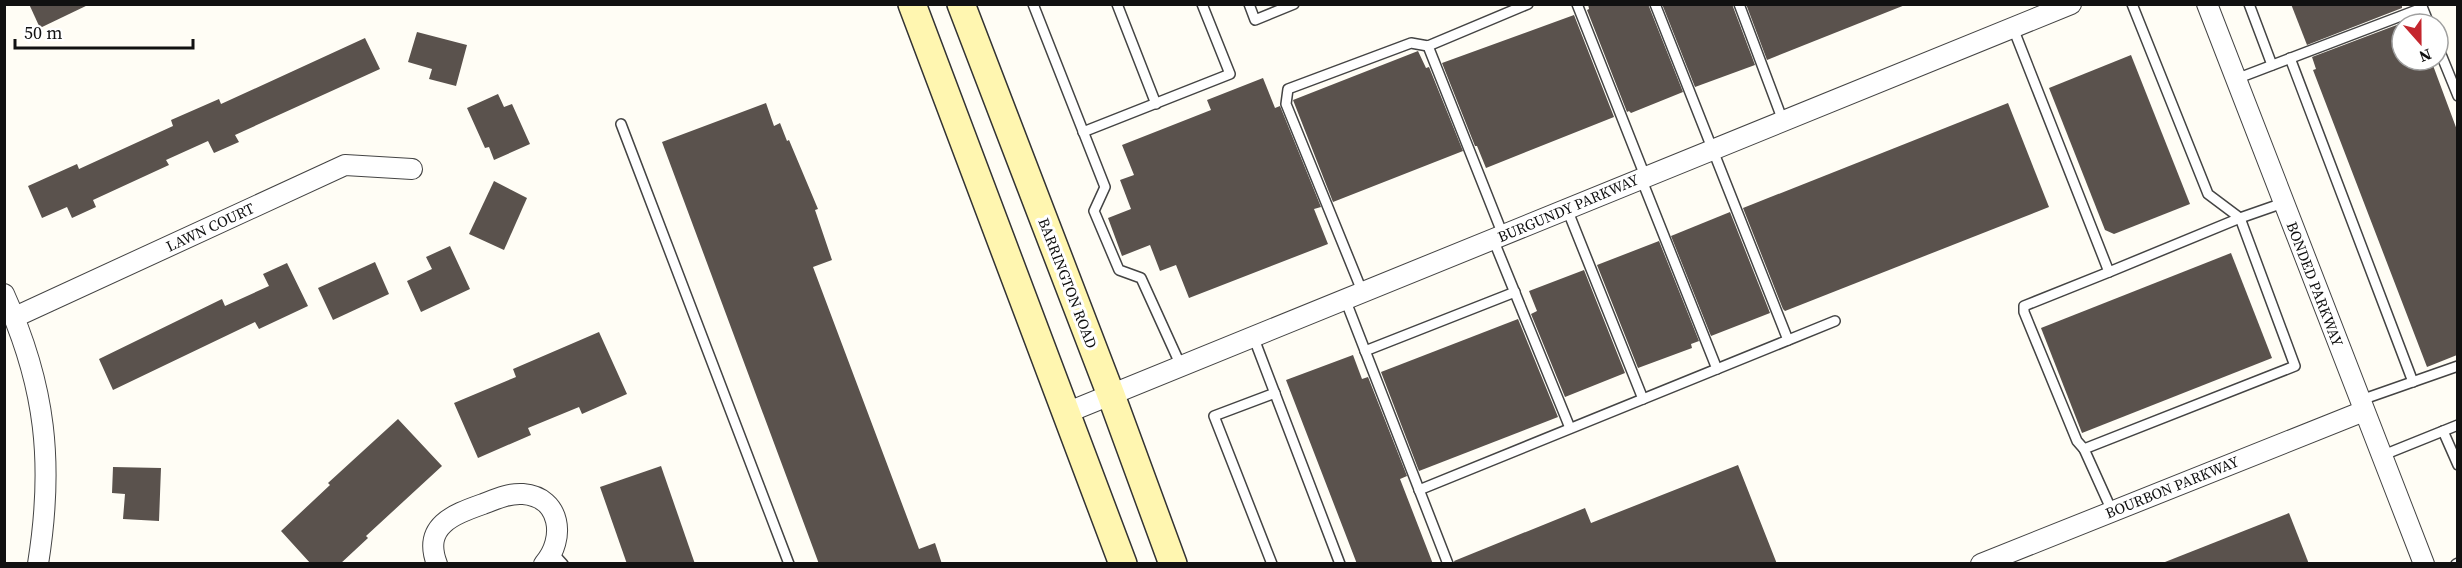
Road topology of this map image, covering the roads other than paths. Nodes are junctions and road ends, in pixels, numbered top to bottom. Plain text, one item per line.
1 (912, 4) edge
2 (961, 4) edge
3 (1033, 4) edge
4 (1117, 4) edge
5 (1202, 4) edge
6 (1249, 4) edge
7 (1294, 4) edge
8 (1528, 4) edge
9 (1577, 4) edge
10 (1655, 4) edge
11 (1739, 4) edge
12 (2071, 4) edge
13 (2132, 4) edge
14 (2207, 4) edge
15 (2249, 4) edge
16 (2422, 6) edge
17 (2013, 28) junction
18 (1428, 46) junction
19 (2290, 58) junction
20 (2272, 65) junction
21 (2448, 72) edge
22 (2236, 79) junction
23 (2457, 96) edge
24 (1156, 104) junction
25 (1783, 121) junction
26 (621, 124) dead end
27 (1083, 132) junction
28 (1713, 150) junction
29 (412, 169) dead end
30 (1643, 177) junction
31 (2283, 203) junction
32 (1567, 208) junction
33 (2240, 218) junction
34 (1498, 237) junction
35 (2109, 272) junction
36 (1515, 292) junction
37 (4, 294) edge
38 (1354, 295) junction
39 (15, 317) junction
40 (1835, 321) dead end
41 (1253, 336) junction
42 (1788, 340) junction
43 (1365, 351) junction
44 (1181, 366) junction
45 (2457, 366) edge
46 (1717, 369) junction
47 (2413, 382) junction
48 (1275, 393) junction
49 (1112, 395) junction
50 (1643, 399) junction
51 (2362, 406) junction
52 (1066, 413) junction
53 (2457, 425) edge
54 (1570, 428) junction
55 (2443, 431) junction
56 (2084, 449) junction
57 (2381, 456) junction
58 (2457, 465) edge
59 (1419, 490) junction
60 (2112, 511) junction
61 (553, 560) edge
62 (39, 564) edge
63 (437, 564) edge
64 (789, 564) edge
65 (1123, 564) edge
66 (1173, 564) edge
67 (1272, 564) edge
68 (1340, 564) edge
69 (1448, 564) edge
70 (1981, 564) edge
71 (2424, 564) edge

1 - 52 main road
2 - 49 main road, BARRINGTON ROAD
3 - 27 lane
4 - 24 lane
5 - 24 lane
6 - 7 lane
8 - 18 lane
9 - 30 lane
10 - 28 lane
11 - 25 lane
12 - 17 street, BURGUNDY PARKWAY
13 - 33 lane
14 - 22 street, BONDED PARKWAY
15 - 20 lane
16 - 19 lane
17 - 25 street, BURGUNDY PARKWAY
17 - 35 lane
18 - 34 lane
18 - 38 lane
19 - 20 lane
19 - 47 lane
20 - 22 lane
21 - 23 lane
22 - 31 street, BONDED PARKWAY
24 - 27 lane
25 - 28 street, BURGUNDY PARKWAY
26 - 64 lane
27 - 44 lane
28 - 30 street, BURGUNDY PARKWAY
28 - 42 lane
29 - 39 street, LAWN COURT
30 - 32 street, BURGUNDY PARKWAY
30 - 46 lane
31 - 33 lane
31 - 51 street, BONDED PARKWAY
32 - 34 street, BURGUNDY PARKWAY
32 - 50 lane
33 - 35 lane
33 - 56 lane
34 - 36 lane
34 - 38 street, BURGUNDY PARKWAY
35 - 56 lane
36 - 43 lane
36 - 54 lane
37 - 39 street
38 - 41 street, BURGUNDY PARKWAY
38 - 43 lane
39 - 62 street
40 - 42 lane
41 - 44 street, BURGUNDY PARKWAY
41 - 48 lane
42 - 46 lane
43 - 59 lane
44 - 49 street, BURGUNDY PARKWAY
45 - 47 lane
46 - 50 lane
47 - 51 lane
48 - 67 lane
48 - 68 lane
49 - 52 street, BURGUNDY PARKWAY
49 - 66 main road, BARRINGTON ROAD
50 - 54 lane
51 - 57 street, BONDED PARKWAY
51 - 60 street, BOURBON PARKWAY
52 - 65 main road
53 - 55 lane
54 - 59 lane
55 - 57 lane
55 - 58 lane
56 - 60 lane
57 - 71 street, BONDED PARKWAY
59 - 69 lane
60 - 70 street, BOURBON PARKWAY
61 - 63 street

